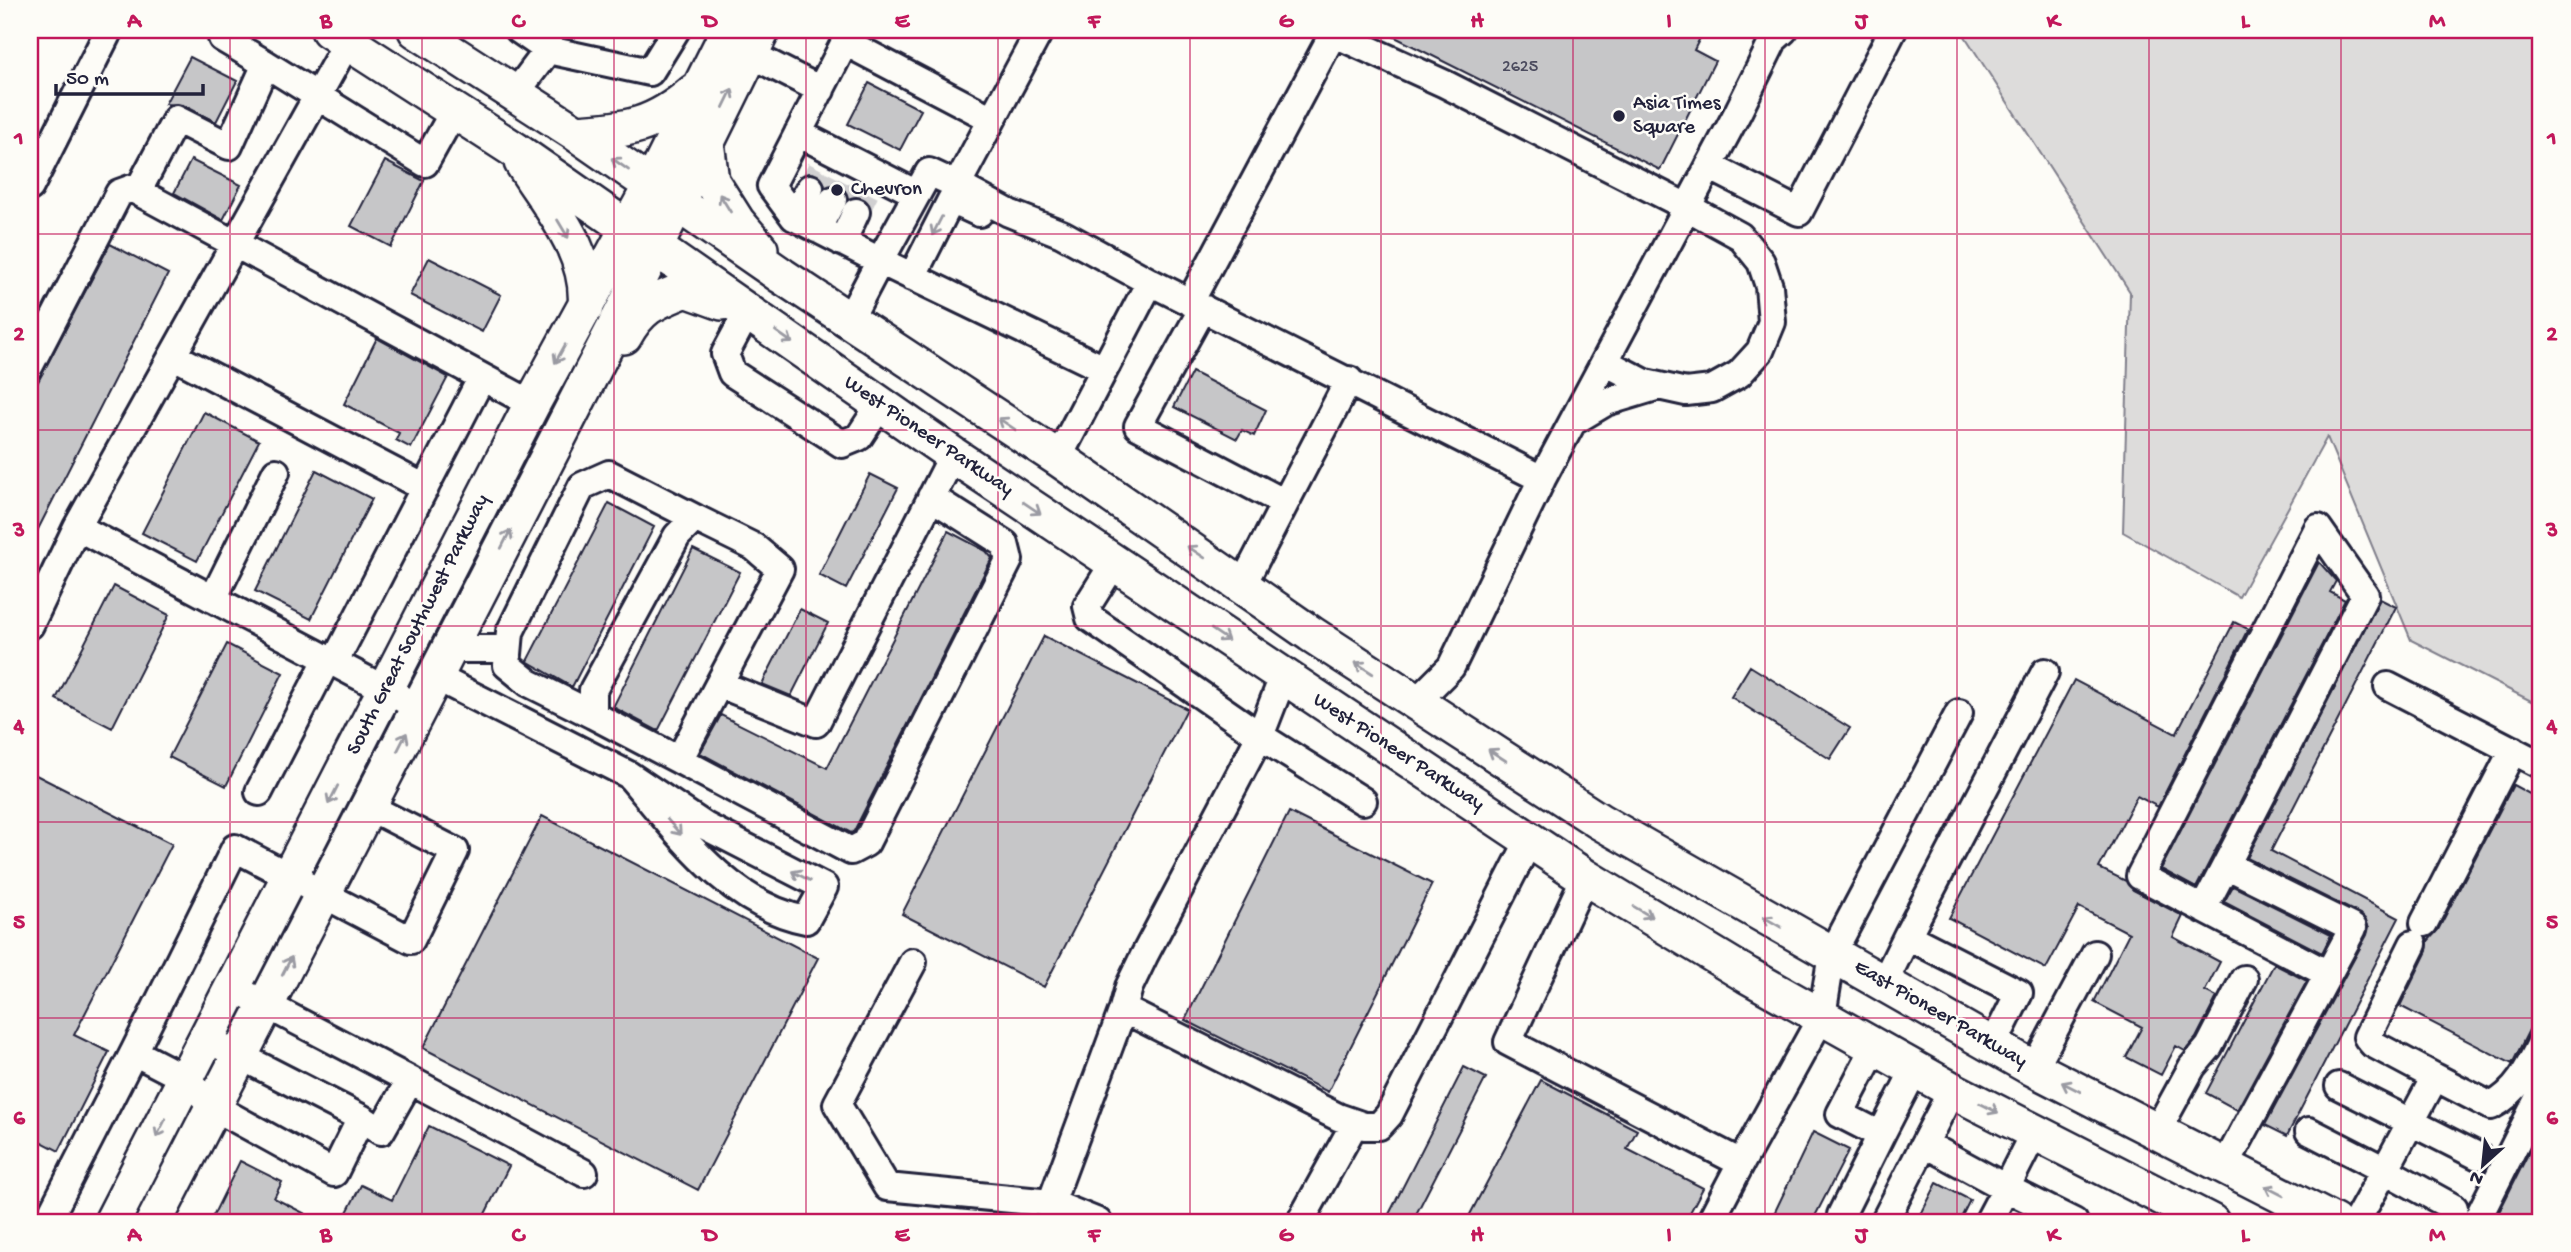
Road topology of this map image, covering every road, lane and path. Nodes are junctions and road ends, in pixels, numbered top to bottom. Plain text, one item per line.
1 (109, 30) edge
2 (226, 30) edge
3 (519, 30) edge
4 (676, 30) edge
5 (1040, 30) edge
6 (1784, 30) edge
7 (1894, 30) edge
8 (1330, 31) edge
9 (338, 35) edge
10 (437, 35) edge
11 (849, 36) edge
12 (747, 38) edge
13 (548, 50) junction
14 (266, 64) junction
15 (700, 88) junction
16 (821, 90) junction
17 (515, 94) junction
18 (318, 96) junction
19 (454, 111) junction
20 (992, 119) junction
21 (576, 133) junction
22 (798, 133) junction
23 (706, 142) junction
24 (514, 150) junction
25 (1709, 166) junction
26 (843, 181) junction
27 (957, 185) junction
28 (30, 187) edge
29 (133, 188) junction
30 (917, 194) junction
31 (663, 195) junction
32 (1687, 207) junction
33 (806, 223) junction
34 (1045, 227) junction
35 (641, 238) junction
36 (842, 242) junction
37 (237, 245) junction
38 (880, 261) junction
39 (782, 276) junction
40 (912, 277) junction
41 (1150, 282) junction
42 (1196, 305) junction
43 (586, 307) junction
44 (748, 311) junction
45 (849, 320) junction
46 (174, 356) junction
47 (1605, 362) junction
48 (30, 365) edge
49 (1104, 369) junction
50 (482, 377) junction
51 (1349, 380) junction
52 (1659, 386) junction
53 (582, 392) junction
54 (532, 404) junction
55 (880, 405) junction
56 (1572, 422) junction
57 (953, 456) junction
58 (1058, 458) junction
59 (276, 472) dead end
60 (1542, 479) junction
61 (425, 488) junction
62 (931, 497) junction
63 (1285, 503) junction
64 (695, 518) junction
65 (78, 527) junction
66 (1114, 562) junction
67 (1242, 584) junction
68 (213, 599) junction
69 (30, 625) edge
70 (1311, 634) junction
71 (508, 649) junction
72 (331, 662) junction
73 (443, 663) junction
74 (2045, 672) dead end
75 (1283, 677) junction
76 (719, 684) junction
77 (2388, 686) dead end
78 (386, 691) junction
79 (1416, 702) junction
80 (420, 708) junction
81 (1959, 713) dead end
82 (593, 715) junction
83 (1260, 736) junction
84 (2513, 750) junction
85 (679, 760) junction
86 (2541, 765) edge
87 (629, 775) junction
88 (259, 792) dead end
89 (1363, 801) dead end
90 (369, 807) junction
91 (1530, 839) junction
92 (2226, 865) junction
93 (1585, 877) junction
94 (290, 878) junction
95 (323, 895) junction
96 (2203, 909) junction
97 (1907, 936) junction
98 (1832, 954) junction
99 (2095, 954) dead end
100 (913, 962) dead end
101 (2328, 974) junction
102 (2244, 979) dead end
103 (1884, 983) junction
104 (234, 988) junction
105 (267, 1005) junction
106 (1123, 1009) junction
107 (1822, 1016) junction
108 (207, 1039) junction
109 (2541, 1043) edge
110 (1876, 1045) junction
111 (1993, 1045) junction
112 (134, 1052) junction
113 (240, 1056) junction
114 (2034, 1068) junction
115 (1915, 1069) junction
116 (2435, 1077) junction
117 (186, 1079) junction
118 (410, 1080) junction
119 (2339, 1086) dead end
120 (1952, 1090) junction
121 (2541, 1093) edge
122 (214, 1107) junction
123 (361, 1118) junction
124 (2410, 1122) junction
125 (1354, 1123) junction
126 (2035, 1131) junction
127 (2157, 1131) junction
128 (2309, 1132) dead end
129 (1881, 1135) junction
130 (1925, 1144) junction
131 (2479, 1156) dead end
132 (1741, 1163) junction
133 (2225, 1166) junction
134 (2385, 1170) junction
135 (584, 1173) dead end
136 (2006, 1188) junction
137 (1051, 1203) junction
138 (2454, 1208) dead end
139 (1841, 1215) dead end
140 (47, 1222) edge
141 (112, 1222) edge
142 (154, 1222) edge
143 (1098, 1222) edge
144 (1300, 1222) edge
145 (1710, 1222) edge
146 (1884, 1222) edge
147 (1988, 1222) edge
148 (2074, 1222) edge
149 (2211, 1222) edge
150 (2334, 1222) edge
151 (2356, 1222) edge
152 (2476, 1222) edge

1 - 28 lane
2 - 14 lane
3 - 13 lane
4 - 13 lane
5 - 20 lane
6 - 25 lane
7 - 25 lane
8 - 32 lane
8 - 42 lane
9 - 18 lane
9 - 19 main road, West Pioneer Parkway
10 - 17 main road
11 - 16 lane
11 - 20 lane
12 - 15 main road, South Great Southwest Parkway
12 - 16 lane
23 -> 12 main road, South Great Southwest Parkway
13 - 17 lane
14 - 18 lane
14 - 29 lane
15 - 21 main road
15 - 31 main road, South Great Southwest Parkway
16 - 22 lane
17 - 21 main road
18 - 19 lane
18 - 37 lane
19 - 24 main road, West Pioneer Parkway
20 - 27 lane
31 -> 21 main road
22 - 26 lane
22 - 33 lane
23 - 31 main road, South Great Southwest Parkway
39 -> 23 main road
24 - 35 main road, West Pioneer Parkway
24 -> 43 main road
25 - 32 lane
26 - 30 lane
26 - 33 lane
26 - 36 lane
27 - 30 lane
27 - 34 lane
29 - 37 lane
29 - 48 lane
30 - 38 lane
31 - 35 main road, South Great Southwest Parkway
31 - 39 main road
32 - 47 lane
32 - 52 lane
33 - 36 lane
34 -> 40 lane
34 - 41 lane
35 - 43 main road, South Great Southwest Parkway
35 - 44 main road, West Pioneer Parkway
35 - 53 main road, South Great Southwest Parkway
36 - 38 lane
37 - 46 lane
37 - 50 lane
38 - 40 lane
38 - 45 lane
39 - 45 main road
40 - 49 lane
41 - 42 lane
41 - 49 lane
42 - 51 lane
42 - 63 lane
43 -> 54 main road, South Great Southwest Parkway
44 - 53 main road
44 -> 55 main road, West Pioneer Parkway
44 - 55 lane
58 -> 45 main road
46 - 61 lane
46 - 65 lane
47 - 52 lane
47 - 56 lane
49 - 58 lane
50 - 54 lane
50 - 61 lane
51 - 60 lane
51 - 63 lane
52 - 56 lane
73 -> 53 main road, South Great Southwest Parkway
54 - 78 main road, South Great Southwest Parkway
55 - 57 main road, West Pioneer Parkway
56 - 60 lane
57 - 62 lane
57 -> 66 main road, West Pioneer Parkway
67 -> 58 main road
59 - 68 lane
60 - 79 lane
61 - 72 lane
62 - 76 lane
62 - 85 lane
63 - 67 lane
64 - 71 lane
64 - 76 lane
64 - 82 lane
65 - 68 lane
65 - 69 lane
66 -> 75 main road, West Pioneer Parkway
66 - 83 lane
67 - 70 main road
68 - 72 lane
70 - 75 main road
79 -> 70 main road
71 - 73 lane
71 - 82 lane
72 - 78 lane
72 - 88 lane
73 - 80 main road, South Great Southwest Parkway
73 - 87 lane
74 - 97 lane
75 - 83 lane
75 - 91 main road, West Pioneer Parkway
76 - 85 lane
77 - 84 lane
78 - 80 lane
78 -> 94 main road, South Great Southwest Parkway
98 -> 79 main road, East Pioneer Parkway
90 -> 80 main road, South Great Southwest Parkway
81 - 98 lane
82 - 85 lane
83 - 89 lane
83 - 106 lane
84 - 86 lane
84 - 116 lane
87 -> 87 lane
90 - 95 main road, South Great Southwest Parkway
90 - 95 lane
91 - 93 main road
91 - 125 lane
92 - 96 lane
92 - 96 lane
92 - 101 lane
93 -> 107 main road
93 - 132 lane
94 - 95 lane
94 - 104 main road, South Great Southwest Parkway
94 - 112 lane
105 -> 95 main road, South Great Southwest Parkway
96 - 101 lane
97 - 103 lane
97 - 111 lane
98 - 103 main road, East Pioneer Parkway
98 - 107 lane
99 - 114 lane
100 - 137 lane
101 - 133 lane
102 - 127 lane
103 - 111 main road, East Pioneer Parkway
104 - 105 lane
104 - 108 main road, South Great Southwest Parkway
105 - 113 main road, South Great Southwest Parkway
105 - 118 lane
106 - 125 lane
106 - 137 lane
107 - 110 main road
107 - 132 lane
108 - 113 lane
108 - 117 main road, South Great Southwest Parkway
109 - 116 lane
110 - 115 main road
110 - 129 lane
111 - 114 main road, East Pioneer Parkway
112 - 117 lane
112 - 140 lane
113 - 122 main road, South Great Southwest Parkway
113 - 123 lane
127 -> 114 main road, East Pioneer Parkway
115 - 120 main road
115 - 129 lane
116 - 124 lane
117 - 122 lane
117 -> 141 main road, South Great Southwest Parkway
118 - 123 lane
118 - 135 lane
119 - 124 lane
120 -> 126 main road
120 - 130 lane
121 - 152 lane
122 - 123 lane
122 - 142 main road, South Great Southwest Parkway
124 - 131 lane
124 - 134 lane
125 - 144 lane
126 - 136 lane
126 - 149 main road
127 - 133 main road, East Pioneer Parkway
128 - 134 lane
129 - 139 lane
130 - 136 lane
130 - 146 lane
132 - 145 lane
150 -> 133 main road, East Pioneer Parkway
134 - 138 lane
134 - 151 lane
136 - 147 lane
136 - 148 lane
137 - 143 lane

